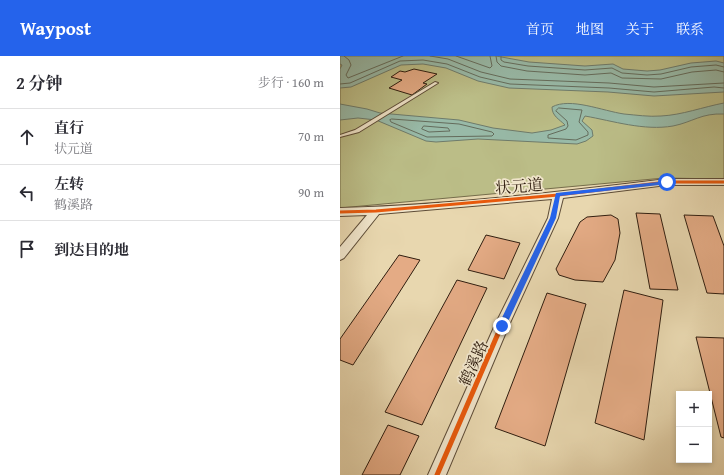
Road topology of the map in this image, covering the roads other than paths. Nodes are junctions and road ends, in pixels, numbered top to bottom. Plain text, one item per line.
1 (436, 83) dead end
2 (340, 136) edge
3 (724, 182) edge
4 (558, 194) junction
5 (376, 211) junction
6 (340, 212) edge
7 (340, 255) edge
8 (437, 475) edge

1 - 2 lane
3 - 4 street, 状元道
4 - 5 street, 状元道
4 - 8 street, 鹤溪路
5 - 6 street, 状元道
5 - 7 street

